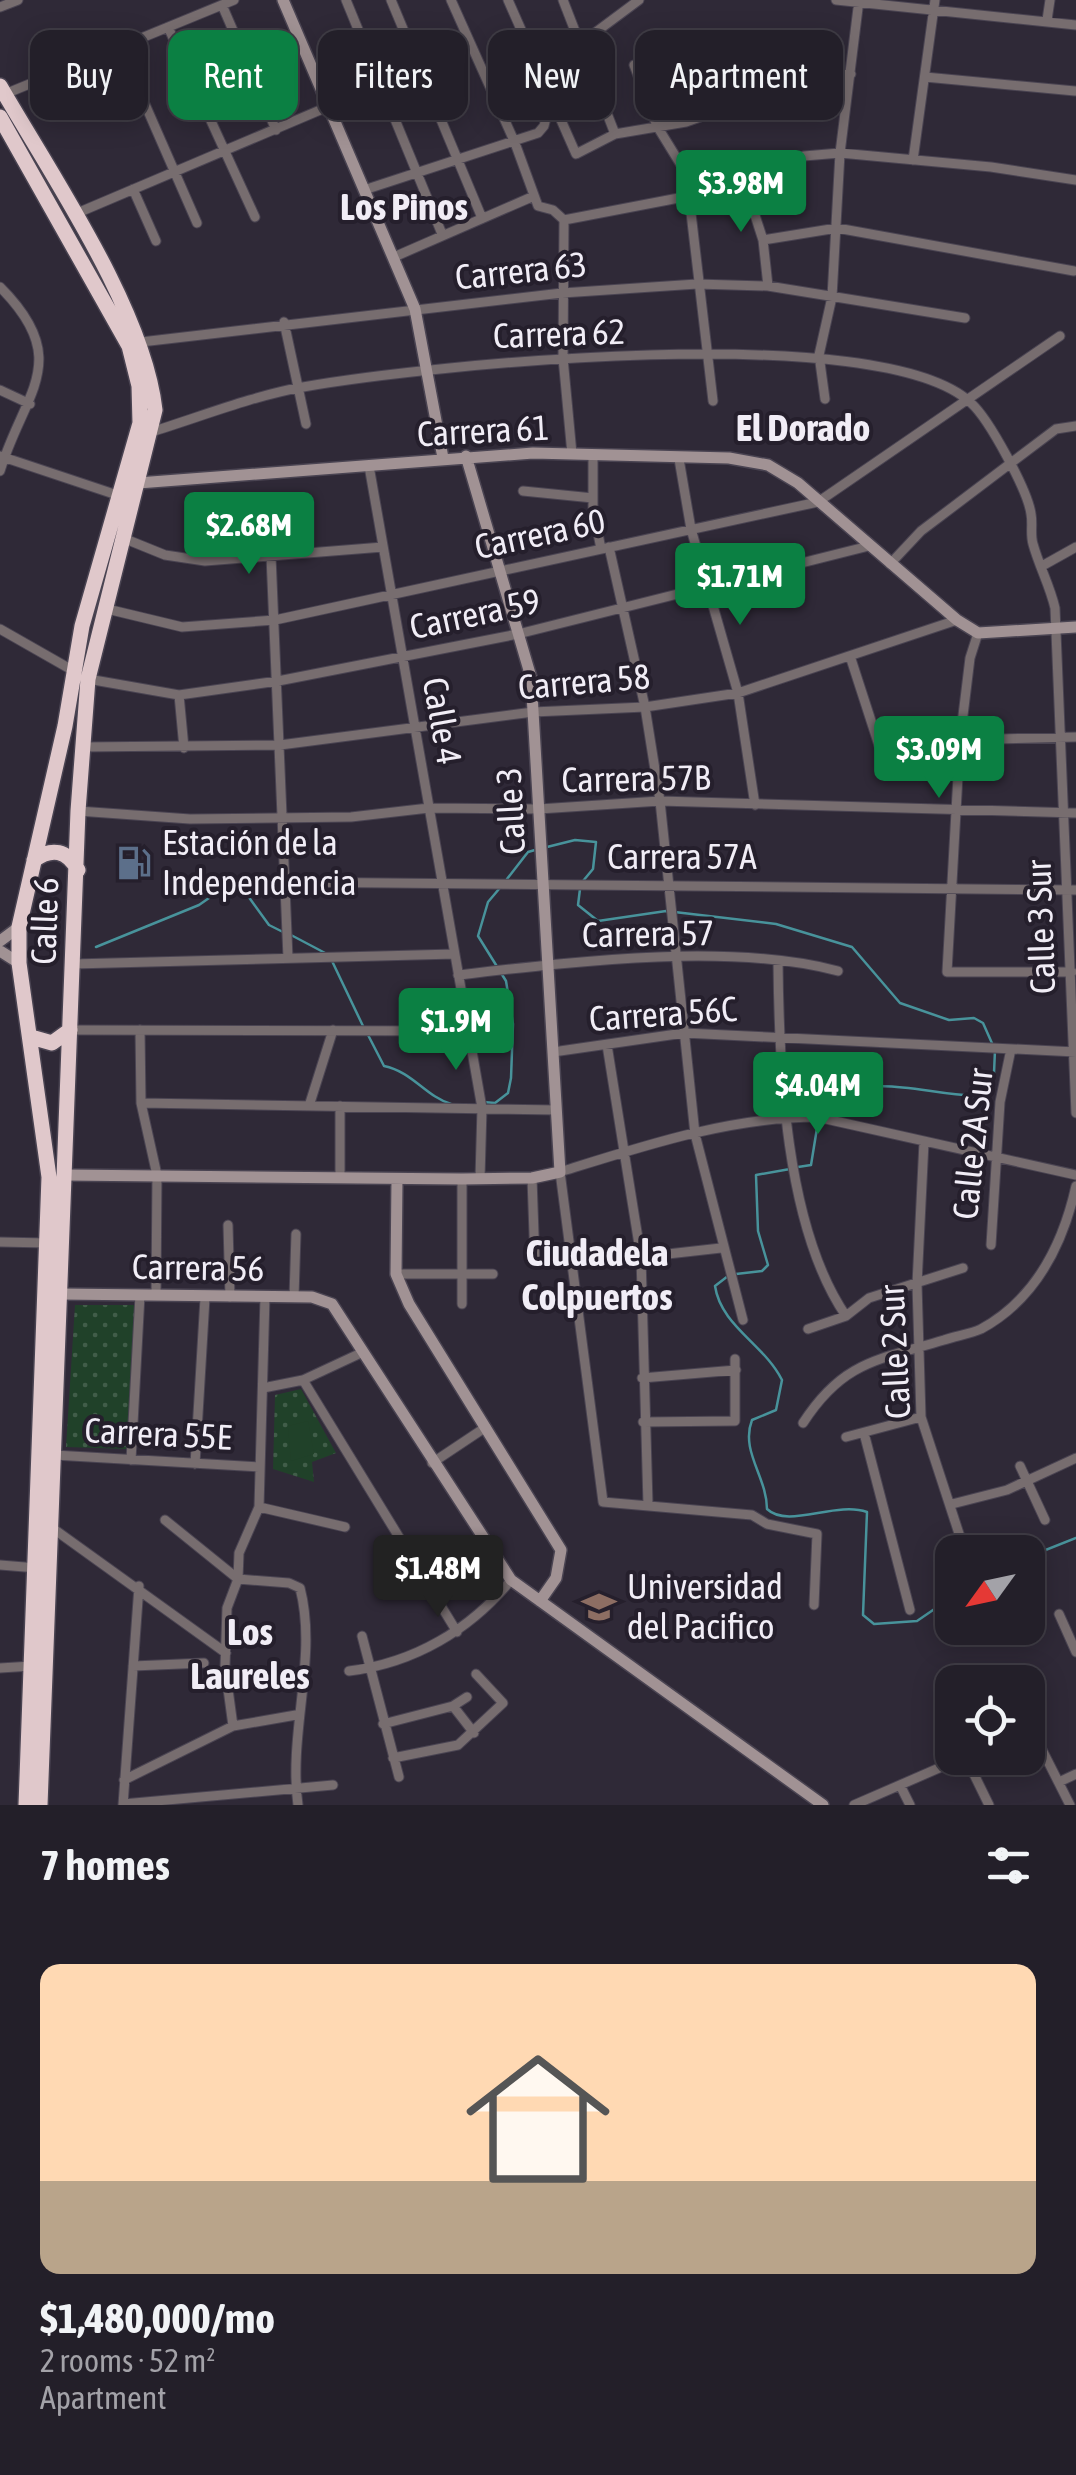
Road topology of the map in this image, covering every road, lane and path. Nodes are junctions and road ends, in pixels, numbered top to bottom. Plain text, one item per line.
1 (18, 0) edge
2 (234, 0) edge
3 (283, 0) edge
4 (346, 0) edge
5 (391, 0) edge
6 (451, 0) edge
7 (508, 0) edge
8 (562, 0) edge
9 (639, 0) edge
10 (836, 0) edge
11 (1050, 0) edge
12 (859, 2) edge
13 (222, 5) junction
14 (935, 6) edge
15 (0, 7) edge
16 (1047, 20) junction
17 (1076, 25) edge
18 (168, 27) junction
19 (358, 30) edge
20 (404, 30) edge
21 (520, 30) edge
22 (576, 30) edge
23 (595, 30) edge
24 (148, 35) edge
25 (471, 46) junction
26 (468, 47) edge
27 (851, 74) junction
28 (926, 77) junction
29 (30, 80) edge
30 (318, 80) edge
31 (2, 90) edge
32 (1075, 91) edge
33 (148, 111) edge
34 (318, 112) edge
35 (0, 117) edge
36 (335, 120) edge
37 (394, 120) edge
38 (442, 120) edge
39 (543, 120) edge
40 (558, 120) edge
41 (610, 120) edge
42 (655, 120) edge
43 (657, 126) junction
44 (276, 130) junction
45 (615, 134) junction
46 (515, 143) junction
47 (225, 150) junction
48 (840, 153) junction
49 (914, 160) junction
50 (459, 161) junction
51 (174, 171) junction
52 (415, 174) junction
53 (743, 178) junction
54 (1076, 180) edge
55 (133, 189) junction
56 (364, 190) junction
57 (534, 196) junction
58 (689, 196) junction
59 (73, 215) junction
60 (255, 217) dead end
61 (482, 218) junction
62 (564, 220) junction
63 (197, 223) dead end
64 (837, 228) junction
65 (442, 234) junction
66 (763, 240) junction
67 (156, 241) dead end
68 (394, 256) junction
69 (1074, 271) edge
70 (698, 284) junction
71 (768, 286) junction
72 (0, 287) edge
73 (562, 293) junction
74 (832, 297) junction
75 (415, 309) junction
76 (965, 318) dead end
77 (284, 322) junction
78 (1060, 336) dead end
79 (141, 342) junction
80 (820, 356) junction
81 (563, 358) junction
82 (705, 358) junction
83 (428, 368) junction
84 (298, 388) junction
85 (0, 390) edge
86 (826, 399) dead end
87 (969, 400) junction
88 (713, 401) dead end
89 (30, 404) junction
90 (306, 424) dead end
91 (1076, 426) edge
92 (151, 432) junction
93 (572, 454) junction
94 (593, 455) junction
95 (466, 456) junction
96 (2, 457) edge
97 (443, 458) junction
98 (680, 459) junction
99 (1008, 465) junction
100 (369, 466) junction
101 (0, 471) edge
102 (138, 483) junction
103 (523, 491) dead end
104 (120, 496) junction
105 (593, 498) junction
106 (818, 502) junction
107 (692, 529) junction
108 (124, 538) junction
109 (869, 546) junction
110 (383, 547) junction
111 (1076, 547) edge
112 (605, 548) junction
113 (271, 556) junction
114 (890, 564) junction
115 (1042, 566) junction
116 (500, 571) junction
117 (708, 588) junction
118 (392, 595) junction
119 (103, 608) junction
120 (625, 608) junction
121 (275, 620) junction
122 (956, 620) junction
123 (1076, 626) edge
124 (1057, 628) junction
125 (0, 629) edge
126 (978, 633) junction
127 (518, 634) junction
128 (850, 656) junction
129 (402, 657) junction
130 (72, 670) junction
131 (88, 680) junction
132 (278, 681) junction
133 (738, 693) junction
134 (180, 695) junction
135 (645, 707) junction
136 (533, 712) junction
137 (415, 730) junction
138 (1076, 736) edge
139 (1062, 737) junction
140 (960, 740) junction
141 (280, 745) junction
142 (83, 747) junction
143 (184, 748) junction
144 (886, 767) dead end
145 (660, 800) junction
146 (755, 805) junction
147 (429, 808) junction
148 (538, 808) junction
149 (958, 809) junction
150 (78, 810) junction
151 (1070, 813) edge
152 (281, 816) junction
153 (34, 860) junction
154 (78, 870) junction
155 (442, 882) junction
156 (543, 884) junction
157 (672, 885) junction
158 (288, 886) junction
159 (954, 886) junction
160 (1072, 890) edge
161 (244, 891) dead end
162 (20, 927) junction
163 (0, 942) edge
164 (0, 951) edge
165 (455, 954) junction
166 (677, 957) junction
167 (288, 958) junction
168 (778, 962) junction
169 (19, 963) junction
170 (74, 964) junction
171 (548, 965) junction
172 (838, 970) dead end
173 (1073, 972) edge
174 (458, 974) junction
175 (70, 1030) junction
176 (140, 1030) junction
177 (333, 1030) junction
178 (468, 1031) junction
179 (684, 1034) junction
180 (779, 1036) junction
181 (30, 1037) junction
182 (607, 1044) junction
183 (1011, 1049) junction
184 (553, 1052) junction
185 (1075, 1052) edge
186 (142, 1103) junction
187 (309, 1106) junction
188 (340, 1106) junction
189 (482, 1108) junction
190 (556, 1110) junction
191 (1076, 1113) edge
192 (784, 1117) junction
193 (694, 1134) junction
194 (924, 1142) junction
195 (627, 1151) junction
196 (998, 1154) junction
197 (560, 1172) junction
198 (64, 1175) junction
199 (156, 1175) junction
200 (1076, 1175) edge
201 (340, 1176) junction
202 (480, 1178) junction
203 (532, 1178) junction
204 (462, 1179) junction
205 (397, 1180) junction
206 (1076, 1186) edge
207 (228, 1225) dead end
208 (296, 1234) dead end
209 (0, 1242) edge
210 (48, 1243) junction
211 (991, 1245) dead end
212 (721, 1248) junction
213 (570, 1257) junction
214 (641, 1257) junction
215 (535, 1263) dead end
216 (963, 1268) dead end
217 (396, 1274) junction
218 (492, 1274) dead end
219 (461, 1277) junction
220 (917, 1284) junction
221 (61, 1294) junction
222 (140, 1295) junction
223 (156, 1296) junction
224 (264, 1297) junction
225 (294, 1297) junction
226 (205, 1298) junction
227 (230, 1298) junction
228 (462, 1304) dead end
229 (846, 1316) junction
230 (743, 1320) dead end
231 (808, 1329) dead end
232 (920, 1347) junction
233 (361, 1353) junction
234 (642, 1378) junction
235 (304, 1380) junction
236 (262, 1388) junction
237 (921, 1416) junction
238 (643, 1422) junction
239 (803, 1423) dead end
240 (486, 1427) junction
241 (864, 1433) junction
242 (846, 1438) dead end
243 (54, 1455) junction
244 (1076, 1458) edge
245 (131, 1460) junction
246 (432, 1463) junction
247 (194, 1464) junction
248 (1020, 1466) dead end
249 (259, 1467) junction
250 (1026, 1481) junction
251 (648, 1504) junction
252 (952, 1504) junction
253 (259, 1507) junction
254 (165, 1520) dead end
255 (1045, 1520) dead end
256 (50, 1526) junction
257 (344, 1527) dead end
258 (960, 1535) edge
259 (0, 1565) edge
260 (38, 1568) junction
261 (238, 1579) junction
262 (511, 1580) junction
263 (139, 1586) junction
264 (540, 1601) junction
265 (814, 1605) dead end
266 (910, 1610) dead end
267 (1060, 1614) dead end
268 (457, 1632) junction
269 (362, 1636) dead end
270 (1076, 1652) edge
271 (226, 1653) junction
272 (204, 1663) dead end
273 (33, 1666) junction
274 (133, 1666) junction
275 (0, 1668) edge
276 (370, 1668) junction
277 (349, 1671) dead end
278 (476, 1674) dead end
279 (467, 1696) dead end
280 (452, 1706) junction
281 (296, 1715) junction
282 (383, 1724) junction
283 (233, 1726) junction
284 (474, 1733) junction
285 (1045, 1755) edge
286 (393, 1758) junction
287 (935, 1770) edge
288 (1076, 1774) edge
289 (973, 1775) edge
290 (400, 1776) dead end
291 (124, 1780) junction
292 (1060, 1782) junction
293 (900, 1784) junction
294 (333, 1785) dead end
295 (296, 1788) junction
296 (26, 1805) edge
297 (40, 1805) edge
298 (122, 1805) edge
299 (298, 1805) edge
300 (824, 1805) edge
301 (854, 1805) edge
302 (910, 1805) edge
303 (988, 1805) edge
304 (1070, 1805) edge

1 - 15 street
2 - 13 street
3 - 30 main road
4 - 19 street
5 - 20 street
6 - 25 street
7 - 21 street
8 - 22 street
9 - 23 street
10 - 12 street
11 - 16 street
12 - 14 street
12 - 27 street
13 - 18 street
13 - 44 street
14 - 16 street
14 - 28 street
16 - 17 street
18 - 24 street
18 - 47 street
25 - 26 street
25 - 46 street
27 - 43 street
27 - 48 street
28 - 32 street
28 - 49 street
29 - 31 street
31 - 59 highway, Calle 6
33 - 51 street
34 - 44 street
35 - 104 highway, Calle 6
36 - 56 main road
37 - 52 street
38 - 50 street
39 - 46 street
40 - 45 street
41 - 45 street
42 - 43 street
43 - 45 street
43 - 58 street
44 - 47 street
46 - 50 street
46 - 57 street
47 - 51 street
47 - 60 street
48 - 49 street
48 - 53 street
48 - 64 street
49 - 54 street
50 - 52 street
50 - 61 street
51 - 55 street
51 - 63 street
52 - 56 street
52 - 65 street
53 - 58 street
53 - 66 street
55 - 59 street
55 - 67 street
56 - 68 main road
57 - 61 street
57 - 62 street
58 - 62 street
58 - 70 street
59 - 79 highway, Calle 6
61 - 65 street
62 - 73 street
64 - 66 street
64 - 69 street
64 - 74 street
65 - 68 street
66 - 71 street
68 - 75 main road
70 - 71 street, Carrera 63
70 - 73 street, Carrera 63
70 - 82 street
71 - 74 street, Carrera 63
72 - 89 street
73 - 75 street, Carrera 63
73 - 81 street
74 - 76 street, Carrera 63
74 - 80 street
75 - 77 street, Carrera 63
75 - 83 main road
77 - 79 street, Carrera 63
77 - 84 street
78 - 87 street, Carrera 60
79 - 92 highway, Calle 6
80 - 82 street, Carrera 62
80 - 86 street
80 - 87 street, Carrera 62
81 - 82 street, Carrera 62
81 - 83 street, Carrera 62
81 - 93 street
82 - 88 street
83 - 84 street, Carrera 62
83 - 97 main road
84 - 90 street
84 - 92 street, Carrera 62
85 - 89 street
87 - 99 street, Calle 3 Sur
87 - 106 street, Carrera 60
89 - 96 street
91 - 99 street
92 - 102 highway, Calle 6
93 - 94 main road, Carrera 61
93 - 95 main road, Carrera 61
94 - 98 main road, Carrera 61
94 - 105 street
95 - 97 main road, Carrera 61
95 - 116 main road, Calle 3
96 - 101 street
96 - 104 street
97 - 100 main road, Carrera 61
98 - 106 main road, Carrera 61
98 - 107 street
99 - 114 street
99 - 115 street, Calle 3 Sur
100 - 102 main road, Carrera 61
100 - 110 street, Calle 4
102 - 108 highway, Calle 6
103 - 105 street
104 - 130 highway, Calle 6
105 - 112 street
106 - 107 street, Carrera 60
106 - 109 main road, Carrera 61
107 - 112 street, Carrera 60
107 - 117 street
108 - 113 street
108 - 119 highway, Calle 6
109 - 114 main road, Carrera 61
109 - 117 street, Carrera 59
110 - 113 street
110 - 118 street, Calle 4
111 - 115 street
112 - 116 street, Carrera 60
112 - 120 street
113 - 121 street
114 - 122 main road, Carrera 61
115 - 124 street, Calle 3 Sur
116 - 118 street, Carrera 60
116 - 127 main road, Calle 3
117 - 120 street, Carrera 59
117 - 133 street
118 - 121 street, Carrera 60
118 - 129 street, Calle 4
119 - 121 street, Carrera 60
119 - 131 highway, Calle 6
120 - 127 street, Carrera 59
120 - 135 street
121 - 132 street
122 - 126 main road
122 - 128 street, Carrera 58
123 - 124 main road
124 - 126 main road
124 - 139 street, Calle 3 Sur
125 - 130 street
126 - 140 street
127 - 129 street, Carrera 59
127 - 136 main road, Calle 3
128 - 133 street, Carrera 58
128 - 144 street
129 - 132 street, Carrera 59
129 - 137 street, Calle 4
130 - 153 highway, Calle 6
131 - 134 street, Carrera 59
131 - 142 highway, Calle 6
132 - 134 street, Carrera 59
132 - 141 street
133 - 135 street, Carrera 58
133 - 146 street
134 - 143 street
135 - 136 street, Carrera 58
135 - 145 street
136 - 137 street, Carrera 58
136 - 148 main road, Calle 3
137 - 141 street, Carrera 58
137 - 147 street, Calle 4
138 - 139 street
139 - 140 street
139 - 151 street, Calle 3 Sur
140 - 149 street
141 - 143 street, Carrera 58
141 - 152 street
142 - 143 street, Carrera 58
142 - 150 highway, Calle 6
145 - 146 street, Carrera 57B
145 - 148 street, Carrera 57B
145 - 157 street
146 - 149 street, Carrera 57B
147 - 148 street, Carrera 57B
147 - 152 street, Carrera 57B
147 - 155 street, Calle 4
148 - 156 main road, Calle 3
149 - 151 street, Carrera 57B
149 - 159 street
150 - 152 street, Carrera 57B
150 - 154 highway, Calle 6
151 - 160 street, Calle 3 Sur
152 - 158 street
153 - 154 highway
153 - 162 highway, Calle 6
154 - 170 highway, Calle 6
155 - 156 street, Carrera 57A
155 - 158 street, Carrera 57A
155 - 165 street, Calle 4
156 - 157 street, Carrera 57A
156 - 171 main road, Calle 3
157 - 159 street, Carrera 57A
157 - 166 street
158 - 161 street, Carrera 57A
158 - 167 street
159 - 160 street, Carrera 57A
159 - 173 street
160 - 173 street, Calle 3 Sur
162 - 163 main road
162 - 169 highway, Calle 6
164 - 169 main road
165 - 167 street
165 - 174 street, Calle 4
166 - 168 street, Carrera 57
166 - 171 street, Carrera 57
166 - 179 street
167 - 170 street
168 - 172 street, Carrera 57
168 - 180 street
169 - 181 highway, Calle 6
170 - 175 highway, Calle 6
171 - 174 street, Carrera 57
171 - 184 main road, Calle 3
173 - 185 street, Calle 3 Sur
174 - 178 street, Calle 4
175 - 176 street
175 - 181 highway
175 - 198 highway, Calle 6
176 - 177 street
176 - 186 street
177 - 178 street
177 - 187 street
178 - 189 street, Calle 4
179 - 180 street, Carrera 56C
179 - 182 street, Carrera 56C
179 - 193 street
180 - 183 street, Carrera 56C
180 - 192 street
181 - 210 highway, Calle 6
182 - 184 street, Carrera 56C
182 - 195 street
183 - 185 street, Carrera 56C
183 - 196 street, Calle 2A Sur
184 - 190 main road, Calle 3
185 - 191 street, Calle 3 Sur
186 - 187 street
186 - 199 street
187 - 188 street
188 - 189 street
188 - 201 street
189 - 190 street
189 - 202 street, Calle 4
190 - 197 main road, Calle 3
192 - 193 street
192 - 194 street
192 - 229 street
193 - 195 street
193 - 212 street
194 - 196 street
194 - 220 street, Calle 2 Sur
195 - 197 street
195 - 214 street
196 - 200 street
196 - 211 street, Calle 2A Sur
197 - 203 main road
197 - 213 street
198 - 199 main road
198 - 221 highway, Calle 6
199 - 201 main road
199 - 223 street
201 - 205 main road
202 - 203 main road
202 - 204 main road
203 - 215 street
204 - 205 main road
204 - 219 street
205 - 217 main road
206 - 232 street
207 - 227 street
208 - 225 street
209 - 210 street
210 - 260 highway, Calle 6
212 - 214 street
212 - 230 street
213 - 214 street
213 - 251 street
214 - 234 street
216 - 220 street
217 - 219 street
217 - 240 main road
218 - 219 street
219 - 228 street
220 - 229 street
220 - 232 street, Calle 2 Sur
221 - 222 main road, Carrera 56
221 - 243 highway, Calle 6
222 - 223 main road, Carrera 56
222 - 245 street
223 - 226 main road, Carrera 56
224 - 225 main road, Carrera 56
224 - 227 main road, Carrera 56
224 - 236 street
225 - 233 main road, Carrera 56
226 - 227 main road, Carrera 56
226 - 247 street
229 - 231 street
232 - 237 street, Calle 2 Sur
232 - 239 street
233 - 235 street
233 - 246 main road
234 - 238 street
234 - 238 street
235 - 236 street
235 - 268 street
236 - 249 street
237 - 241 street
237 - 252 street, Calle 2 Sur
238 - 251 street
240 - 246 street
240 - 264 main road
241 - 242 street
241 - 266 street
243 - 245 street, Carrera 55E
243 - 256 highway, Calle 6
244 - 250 street
245 - 247 street, Carrera 55E
246 - 262 main road
247 - 249 street, Carrera 55E
248 - 250 street
249 - 253 street
250 - 252 street
250 - 255 street
251 - 265 street
252 - 258 street, Calle 2 Sur
253 - 257 street
253 - 261 street
254 - 261 street
256 - 263 street
256 - 297 highway, Calle 6
259 - 260 street
260 - 273 highway, Calle 6
261 - 271 street
261 - 281 street
262 - 264 main road
262 - 268 street
263 - 271 street
263 - 274 street
264 - 300 main road
267 - 270 street
268 - 276 street
269 - 276 street
271 - 283 street
272 - 274 street
273 - 275 street
273 - 296 highway, Calle 6
274 - 291 street
276 - 277 street
276 - 282 street
278 - 284 street
279 - 280 street
280 - 282 street
280 - 284 street
281 - 283 street
281 - 295 street
282 - 286 street
283 - 291 street
284 - 286 street
285 - 292 street
286 - 290 street
287 - 293 street
288 - 292 street
289 - 303 street
291 - 298 street
292 - 304 street
293 - 301 street
293 - 302 street
294 - 295 street
295 - 298 street
295 - 299 street

